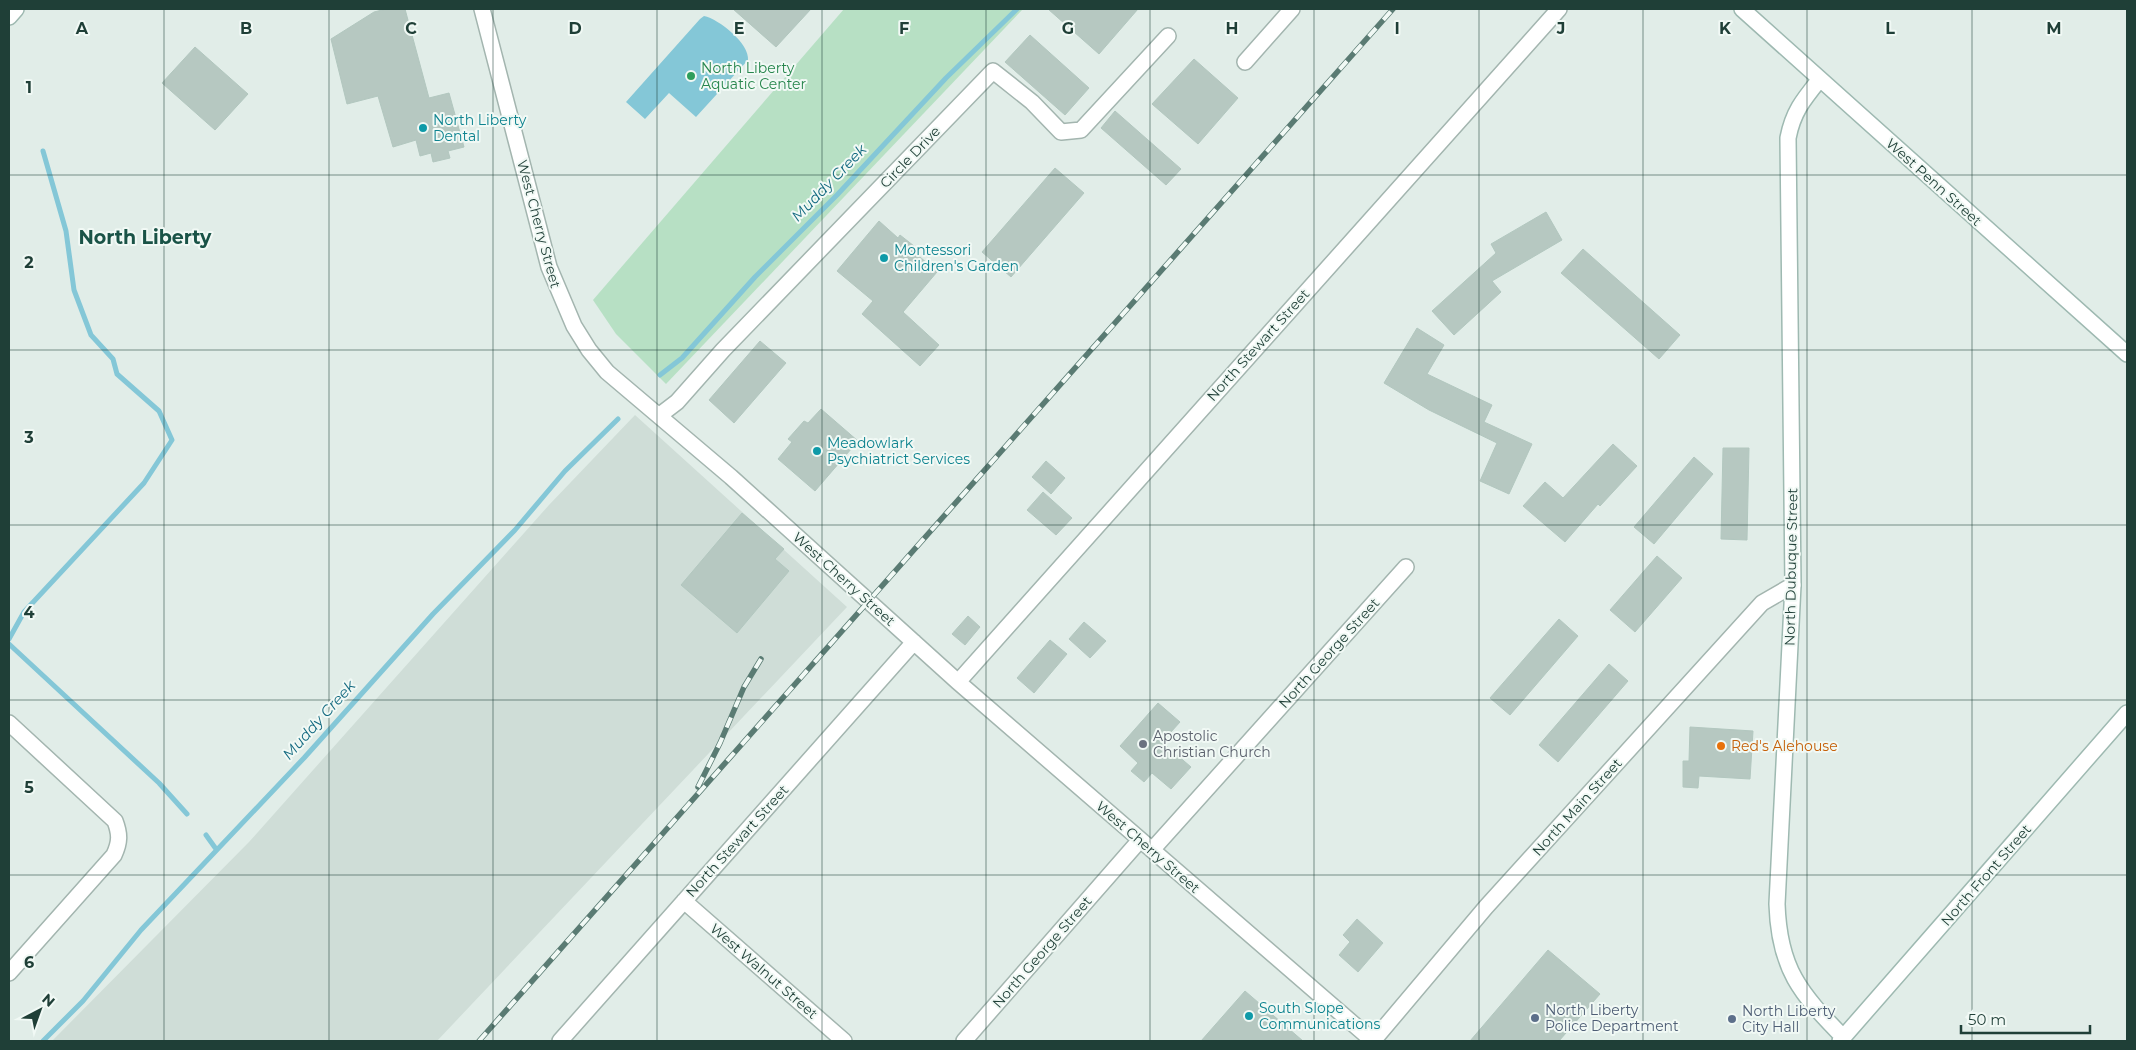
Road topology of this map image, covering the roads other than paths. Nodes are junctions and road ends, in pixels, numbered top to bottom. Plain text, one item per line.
1 (16, 9) edge
2 (482, 9) edge
3 (1292, 9) edge
4 (1558, 9) edge
5 (1742, 9) edge
6 (9, 17) edge
7 (1168, 36) dead end
8 (1245, 62) dead end
9 (1820, 79) junction
10 (2127, 354) edge
11 (660, 416) junction
12 (1406, 567) dead end
13 (1792, 585) junction
14 (914, 642) junction
15 (958, 682) junction
16 (2127, 713) edge
17 (9, 723) edge
18 (1140, 840) junction
19 (1152, 850) junction
20 (684, 901) junction
21 (9, 973) edge
22 (1842, 1039) edge
23 (560, 1041) edge
24 (844, 1041) edge
25 (964, 1041) edge
26 (1373, 1041) edge

1 - 6 street
2 - 11 street, West Cherry Street
3 - 8 street
4 - 15 street, North Stewart Street
5 - 9 street, West Penn Street
7 - 11 street, Circle Drive
9 - 10 street, West Penn Street
9 - 13 street, North Dubuque Street
11 - 14 street, West Cherry Street
12 - 19 street, North George Street
13 - 22 street, North Dubuque Street
13 - 26 street, North Main Street
14 - 15 street, West Cherry Street
14 - 20 street, North Stewart Street
15 - 18 street, West Cherry Street
16 - 22 street, North Front Street
17 - 21 street
18 - 19 street, West Cherry Street
18 - 25 street, North George Street
19 - 26 street, West Cherry Street
20 - 23 street, North Stewart Street
20 - 24 street, West Walnut Street

